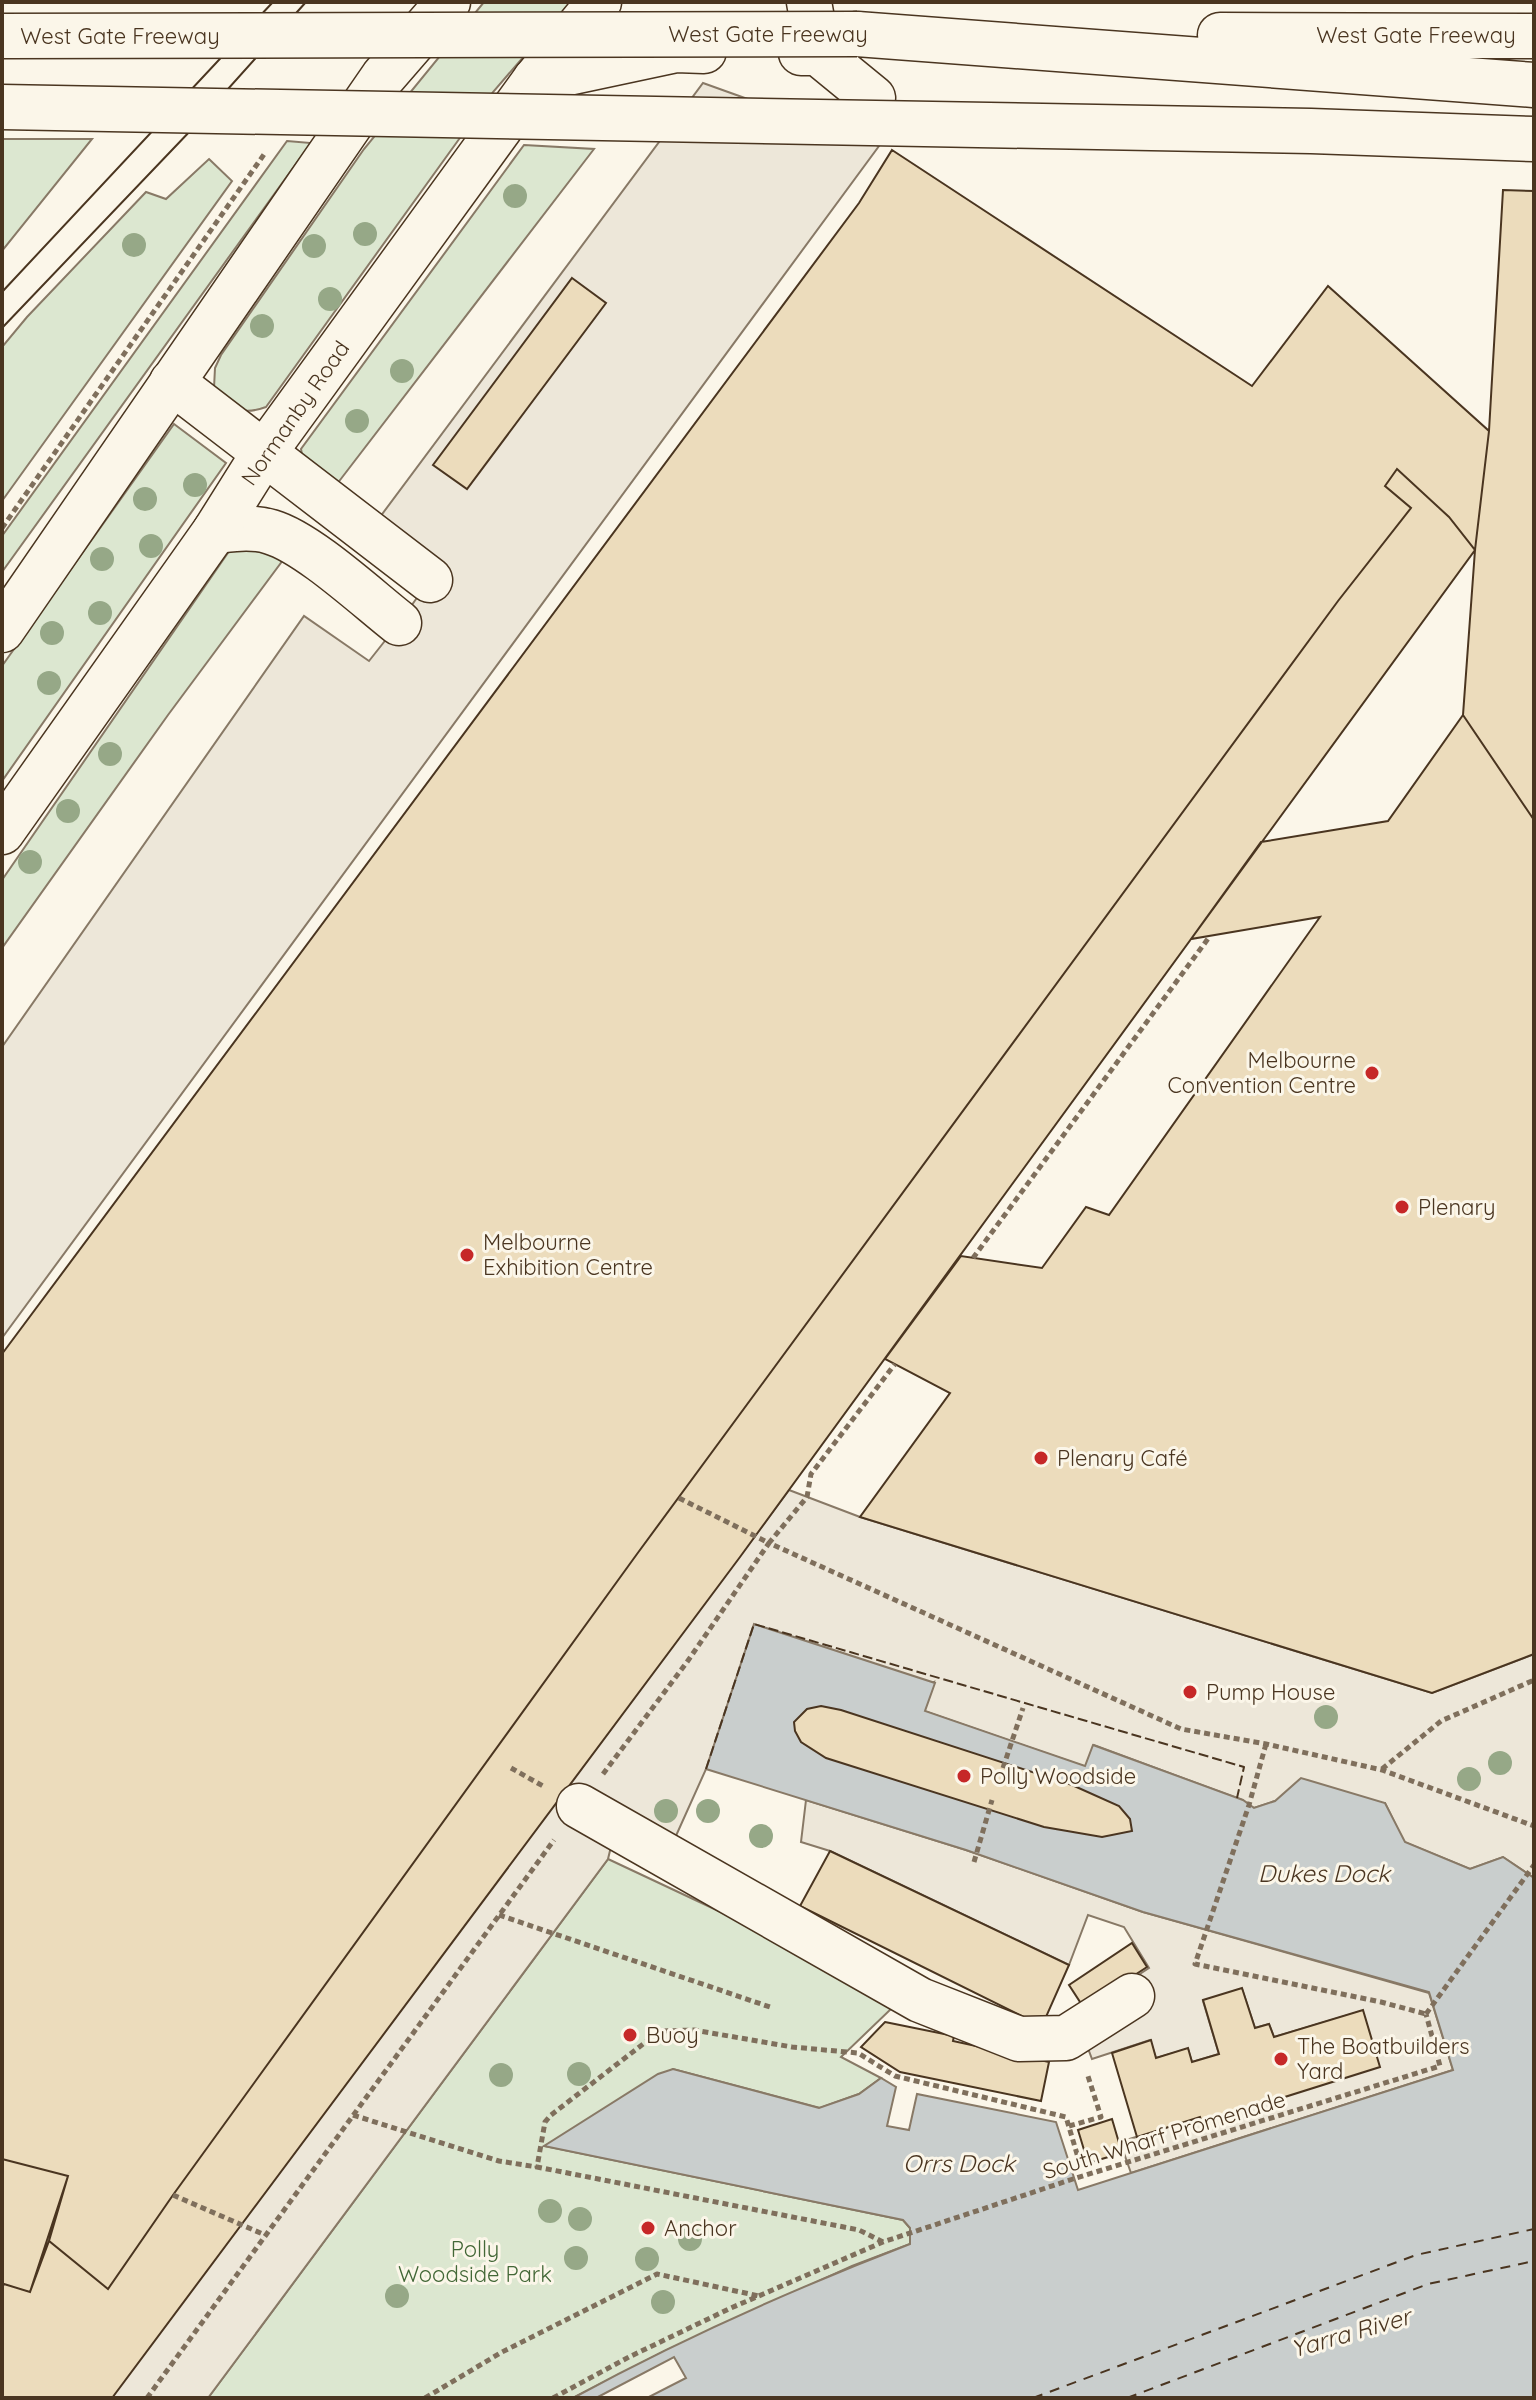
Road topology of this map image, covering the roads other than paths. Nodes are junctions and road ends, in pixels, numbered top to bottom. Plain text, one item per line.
1 (448, 2) edge
2 (599, 2) edge
3 (809, 2) edge
4 (857, 34) junction
5 (2, 36) edge
6 (1534, 36) edge
7 (818, 53) junction
8 (535, 80) junction
9 (1534, 85) edge
10 (873, 98) dead end
11 (2, 107) edge
12 (1534, 139) edge
13 (172, 382) junction
14 (264, 453) junction
15 (215, 531) junction
16 (430, 580) dead end
17 (399, 623) dead end
18 (2, 630) edge
19 (2, 832) edge
20 (579, 1806) road end
21 (1132, 1996) dead end

1 - 13 main road
2 - 8 main road, Normanby Road
3 - 7 main road
4 - 5 main road, West Gate Freeway, bridge
4 - 6 main road, West Gate Freeway
4 - 9 main road
7 - 8 main road
7 - 10 main road
8 - 14 main road, Normanby Road
11 - 12 main road, bridge
13 - 14 main road
13 - 18 main road
14 - 15 main road, Normanby Road
14 - 16 main road
15 - 17 main road
15 - 19 main road, Normanby Road
20 - 21 main road

